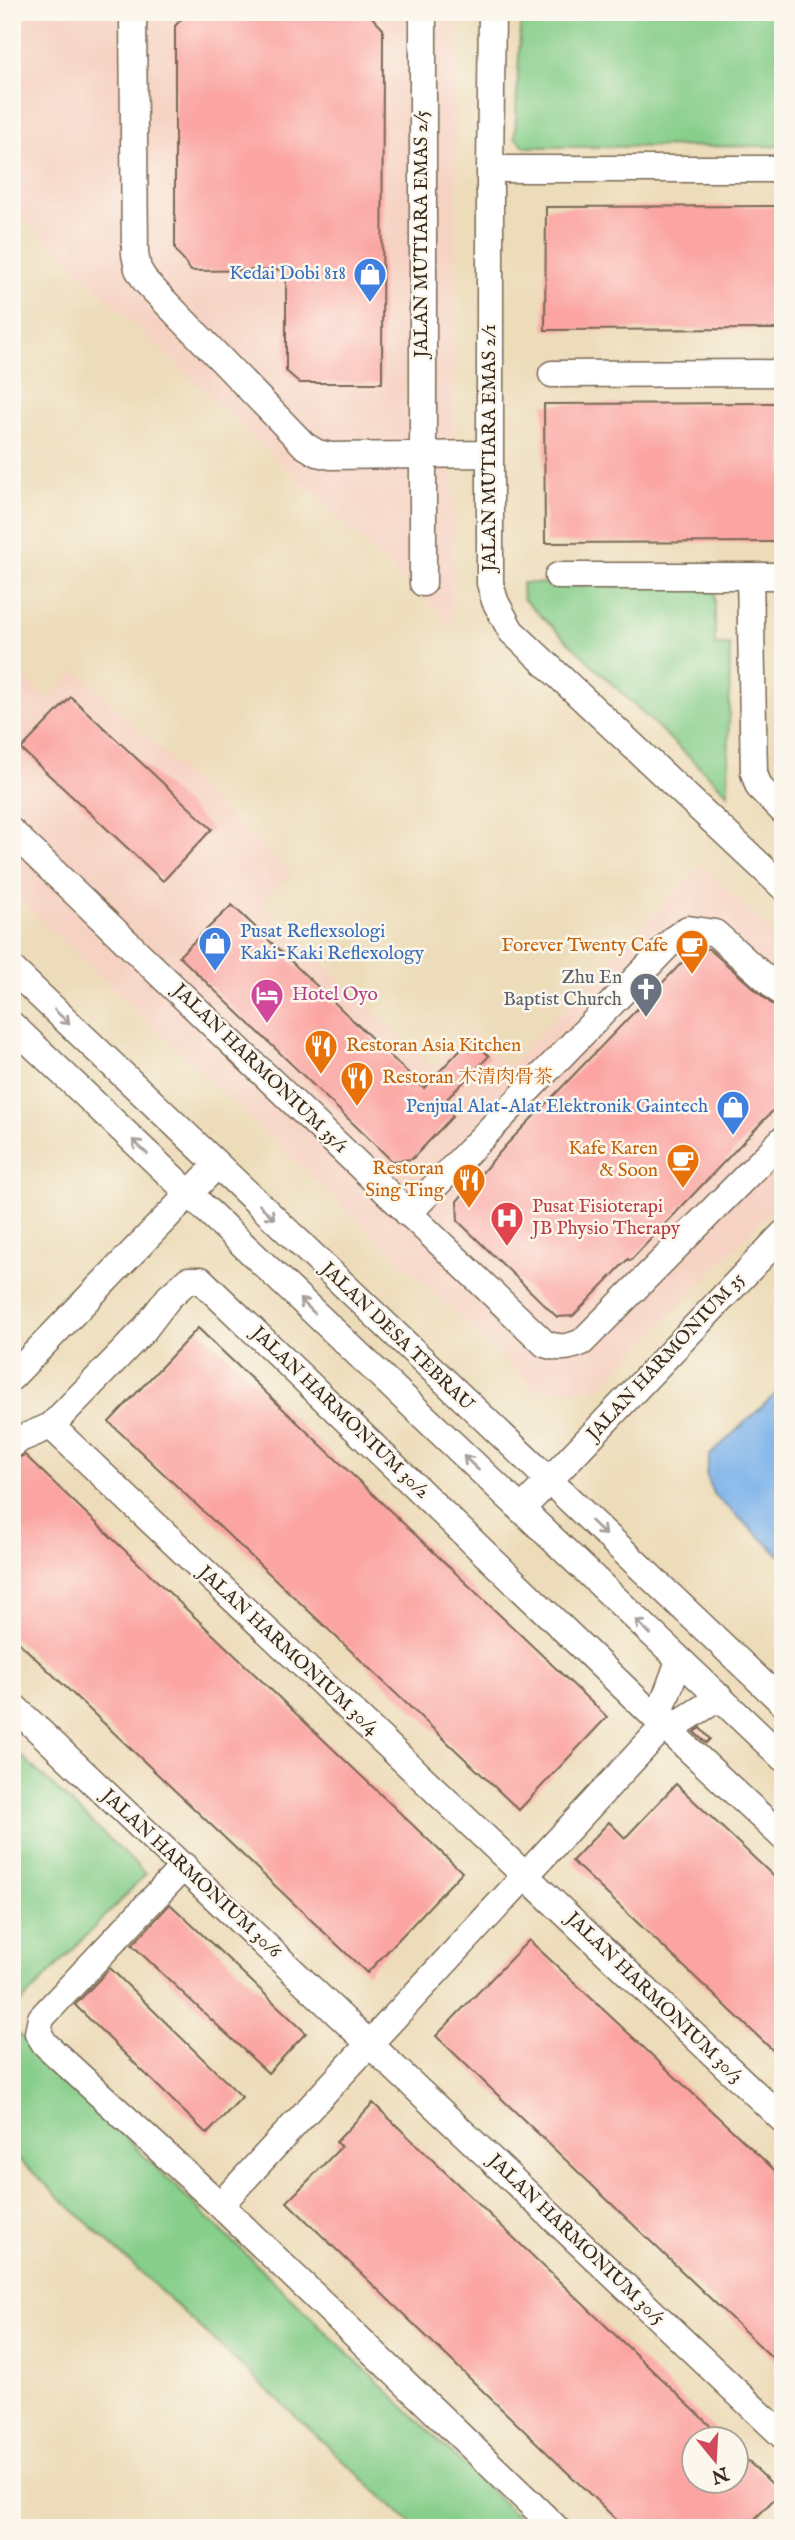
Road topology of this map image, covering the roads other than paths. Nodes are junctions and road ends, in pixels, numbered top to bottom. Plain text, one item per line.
1 (133, 12) edge
2 (423, 12) edge
3 (492, 12) edge
4 (490, 169) junction
5 (783, 169) edge
6 (783, 373) edge
7 (552, 374) dead end
8 (489, 454) junction
9 (421, 456) junction
10 (558, 576) dead end
11 (750, 576) junction
12 (783, 576) edge
13 (423, 583) dead end
14 (783, 811) edge
15 (12, 832) edge
16 (783, 887) edge
17 (12, 969) edge
18 (783, 994) edge
19 (12, 1025) edge
20 (783, 1139) edge
21 (217, 1165) junction
22 (189, 1194) junction
23 (408, 1214) junction
24 (783, 1234) edge
25 (12, 1377) edge
26 (51, 1426) junction
27 (12, 1446) edge
28 (549, 1481) junction
29 (521, 1510) junction
30 (679, 1661) junction
31 (720, 1697) junction
32 (783, 1703) edge
33 (12, 1705) edge
34 (664, 1726) junction
35 (783, 1758) edge
36 (783, 1837) edge
37 (184, 1866) junction
38 (525, 1876) junction
39 (370, 2043) junction
40 (783, 2120) edge
41 (220, 2205) junction
42 (783, 2436) edge
43 (556, 2528) edge

1 - 9 street
2 - 9 street, JALAN MUTIARA EMAS 2/5
3 - 4 street, JALAN MUTIARA EMAS 2/1
4 - 5 street
4 - 8 street, JALAN MUTIARA EMAS 2/1
6 - 7 street
8 - 9 street
8 - 16 street, JALAN MUTIARA EMAS 2/1
9 - 13 street, JALAN MUTIARA EMAS 2/5
10 - 11 street
11 - 12 street
11 - 14 street
15 - 23 street, JALAN HARMONIUM 35/1
17 -> 21 street, JALAN DESA TEBRAU
18 - 23 street
22 -> 19 street, JALAN DESA TEBRAU
20 - 23 street, JALAN HARMONIUM 35/1
21 - 22 street
21 -> 28 street, JALAN DESA TEBRAU
22 - 25 street
29 -> 22 street, JALAN DESA TEBRAU
24 - 28 street, JALAN HARMONIUM 35
26 - 27 street, JALAN HARMONIUM 30/2
26 - 34 street, JALAN HARMONIUM 30/2
26 - 38 street, JALAN HARMONIUM 30/4
28 - 29 street, JALAN HARMONIUM 35
28 -> 32 street, JALAN DESA TEBRAU
30 -> 29 street, JALAN DESA TEBRAU
30 - 31 street, JALAN DESA TEBRAU
30 - 34 street
31 - 34 street
31 - 35 street, JALAN DESA TEBRAU
33 - 37 street, JALAN HARMONIUM 30/6
34 - 36 street, JALAN HARMONIUM 30/2
34 - 38 street
37 - 39 street, JALAN HARMONIUM 30/6
37 - 41 street
38 - 39 street
38 - 40 street, JALAN HARMONIUM 30/3
39 - 41 street
39 - 42 street, JALAN HARMONIUM 30/5
41 - 43 street

